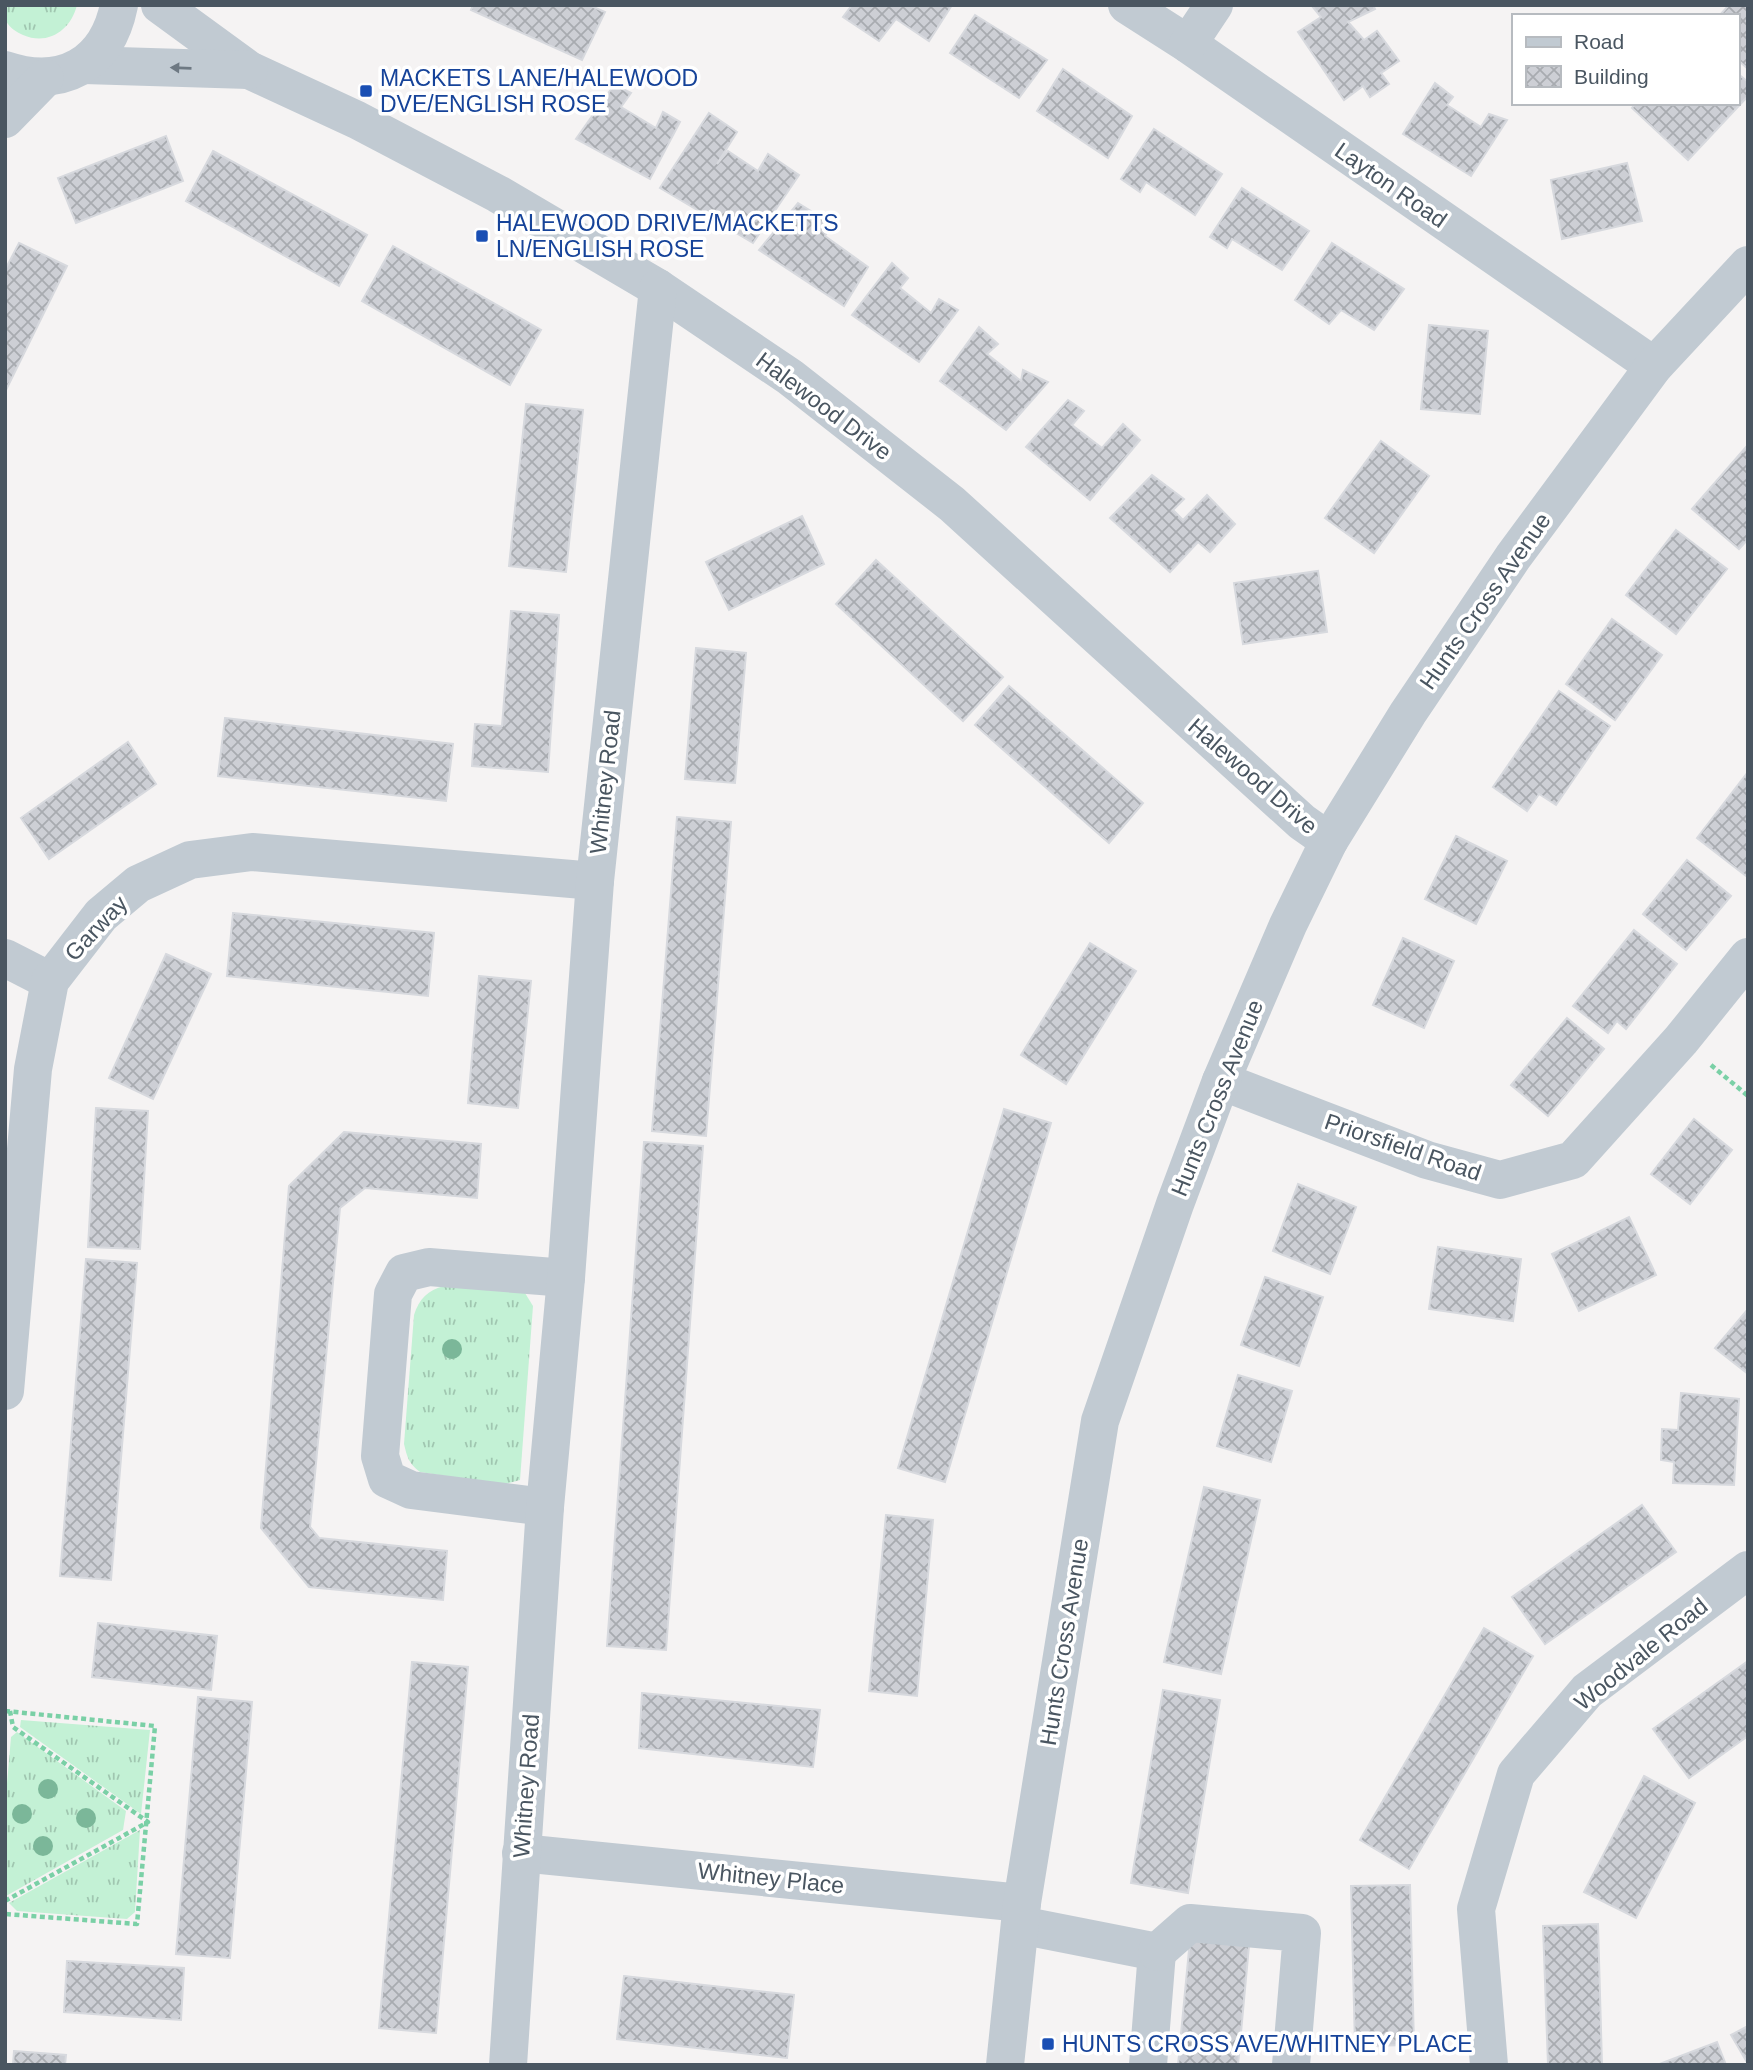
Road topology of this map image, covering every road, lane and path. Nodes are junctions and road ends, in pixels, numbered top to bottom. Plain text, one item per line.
1 (119, 5) edge
2 (160, 5) edge
3 (1127, 5) edge
4 (1214, 5) edge
5 (1188, 44) junction
6 (84, 65) junction
7 (5, 70) edge
8 (249, 70) junction
9 (45, 78) junction
10 (5, 119) edge
11 (1748, 265) edge
12 (658, 288) junction
13 (1654, 366) junction
14 (1329, 841) junction
15 (595, 881) junction
16 (1748, 957) edge
17 (5, 958) edge
18 (50, 981) junction
19 (1220, 1081) junction
20 (566, 1278) junction
21 (5, 1391) edge
22 (545, 1507) junction
23 (1748, 1570) edge
24 (8, 1711) edge
25 (148, 1822) junction
26 (521, 1853) junction
27 (5, 1900) edge
28 (5, 1914) edge
29 (1021, 1914) junction
30 (1157, 1952) junction
31 (508, 2065) edge
32 (1005, 2065) edge
33 (1148, 2065) edge
34 (1291, 2065) edge
35 (1489, 2065) edge

1 - 6 street
2 - 8 street, Halewood Drive
3 - 5 street, Layton Road
4 - 5 street
5 - 13 street, Layton Road
8 -> 6 street, Halewood Drive
6 - 9 street
7 - 9 street
8 - 12 street, Halewood Drive
9 - 10 street
11 - 13 street, Hunts Cross Avenue
12 - 14 street, Halewood Drive
12 - 15 street, Whitney Road
13 - 14 street, Hunts Cross Avenue
14 - 19 street, Hunts Cross Avenue
15 - 18 street, Garway
15 - 20 street, Whitney Road
16 - 19 street, Priorsfield Road
17 - 18 street
18 - 21 street, Garway
19 - 29 street, Hunts Cross Avenue
20 - 22 street, Whitney Road
20 - 22 street
22 - 26 street, Whitney Road
23 - 35 street, Woodvale Road
24 - 25 path
24 - 25 path
25 - 27 path
25 - 28 path
26 - 29 street, Whitney Place
26 - 31 street, Whitney Road
29 - 30 street, Whitney Place
29 - 32 street, Hunts Cross Avenue
30 - 33 street
30 - 34 street

